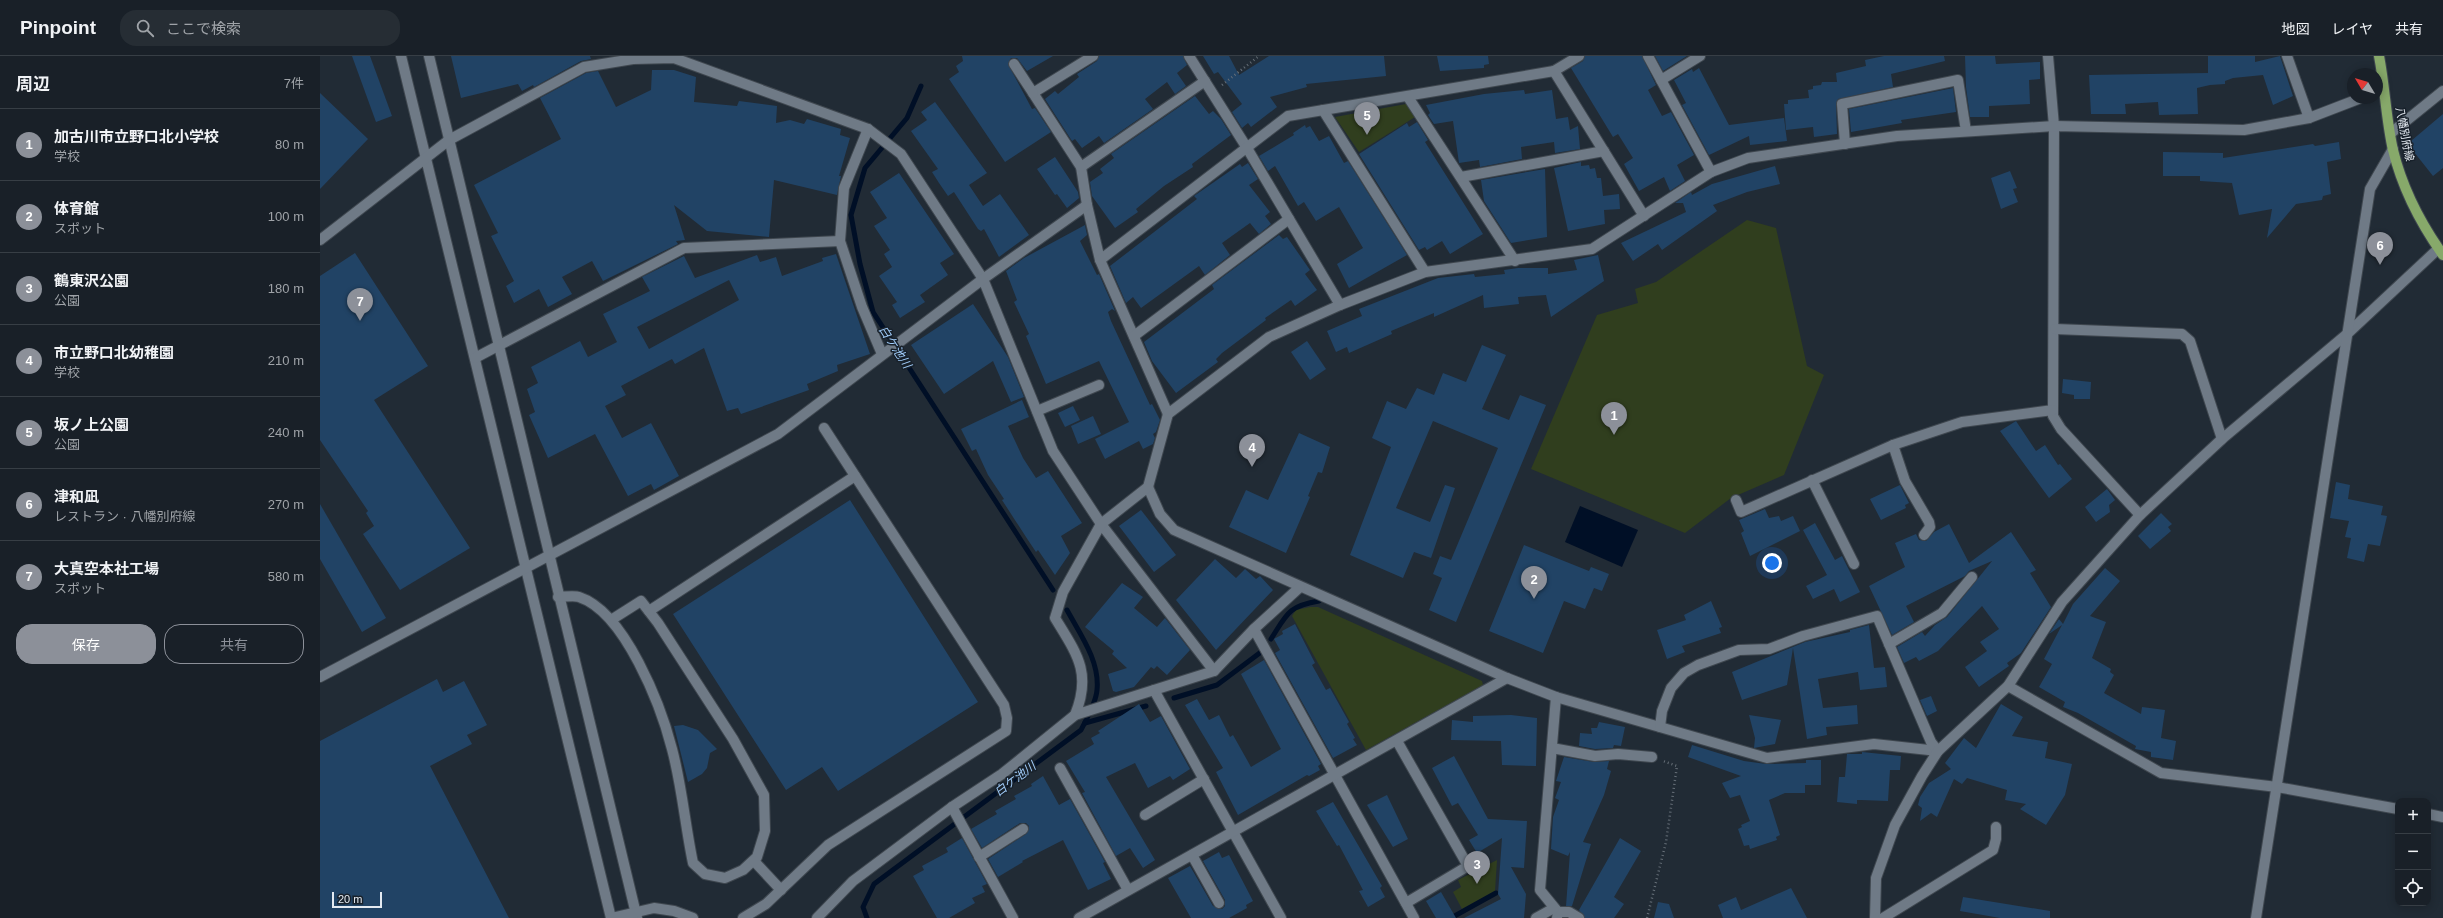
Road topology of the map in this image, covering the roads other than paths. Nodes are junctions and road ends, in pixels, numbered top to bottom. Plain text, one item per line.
1 (401, 56) edge
2 (429, 56) edge
3 (1093, 56) edge
4 (1189, 56) edge
5 (1579, 56) edge
6 (1648, 56) edge
7 (1700, 56) edge
8 (2048, 56) edge
9 (2287, 56) edge
10 (2380, 56) edge
11 (1014, 64) dead end
12 (2380, 68) edge
13 (1554, 71) junction
14 (1661, 80) junction
15 (1205, 81) junction
16 (2443, 91) edge
17 (1033, 93) junction
18 (1408, 97) junction
19 (2383, 99) edge
20 (2347, 103) edge
21 (1323, 110) junction
22 (2309, 118) junction
23 (2054, 126) junction
24 (868, 129) junction
25 (1966, 132) junction
26 (2391, 133) junction
27 (449, 140) junction
28 (1845, 144) junction
29 (1247, 148) junction
30 (2393, 149) junction
31 (1604, 151) junction
32 (426, 157) junction
33 (1081, 167) junction
34 (1710, 172) junction
35 (1461, 177) junction
36 (1087, 205) junction
37 (1644, 216) junction
38 (1289, 219) junction
39 (320, 240) edge
40 (840, 241) junction
41 (2441, 252) edge
42 (1100, 260) junction
43 (1515, 261) junction
44 (1424, 272) junction
45 (983, 279) junction
46 (1340, 305) junction
47 (2055, 328) junction
48 (2347, 334) junction
49 (1134, 336) junction
50 (499, 345) junction
51 (882, 354) junction
52 (475, 358) junction
53 (1099, 385) dead end
54 (2053, 410) junction
55 (1037, 411) junction
56 (1168, 414) junction
57 (824, 428) dead end
58 (2222, 439) junction
59 (1893, 445) junction
60 (855, 476) junction
61 (1812, 480) junction
62 (1148, 488) junction
63 (1736, 500) dead end
64 (2140, 515) junction
65 (1101, 524) junction
66 (1924, 535) dead end
67 (548, 557) junction
68 (1854, 564) dead end
69 (526, 568) junction
70 (1972, 577) dead end
71 (1300, 587) junction
72 (558, 597) junction
73 (649, 611) junction
74 (611, 620) junction
75 (1254, 629) junction
76 (1889, 644) junction
77 (1214, 671) junction
78 (320, 676) edge
79 (1506, 678) junction
80 (2008, 686) junction
81 (1154, 690) junction
82 (1556, 697) junction
83 (1075, 715) junction
84 (1660, 727) junction
85 (1397, 741) junction
86 (1552, 748) junction
87 (1938, 751) junction
88 (1652, 757) road end
89 (1060, 768) dead end
90 (1334, 776) junction
91 (1204, 779) junction
92 (2277, 787) junction
93 (952, 807) junction
94 (2395, 808) edge
95 (1145, 815) dead end
96 (2431, 815) edge
97 (2443, 817) edge
98 (1996, 827) dead end
99 (1023, 829) dead end
100 (1234, 832) junction
101 (1192, 855) junction
102 (979, 857) junction
103 (754, 861) junction
104 (781, 890) junction
105 (1128, 890) junction
106 (1219, 903) dead end
107 (1406, 903) junction
108 (1556, 912) edge
109 (637, 915) edge
110 (611, 918) edge
111 (692, 918) edge
112 (742, 918) edge
113 (817, 918) edge
114 (1013, 918) edge
115 (1079, 918) edge
116 (1281, 918) edge
117 (1414, 918) edge
118 (1536, 918) edge
119 (1579, 918) edge
120 (1875, 918) edge
121 (1883, 918) edge
122 (2256, 918) edge

1 - 32 street
2 - 27 street
3 - 17 street
4 - 15 street
5 - 13 street
6 - 14 street
7 - 14 street
8 - 23 street
9 - 22 street
10 - 12 main road, 八幡別府線
11 - 17 street
13 - 18 street
13 - 31 street
14 - 34 street
15 - 29 street
15 - 33 street
16 - 26 street
17 - 33 street
18 - 21 street
18 - 35 street
19 - 26 main road, 八幡別府線
20 - 22 street
21 - 29 street
21 - 44 street
22 - 23 street
23 - 25 street
23 - 47 street
24 - 27 street
24 - 40 street
24 - 45 street
25 - 28 street
25 - 28 street
26 - 30 main road, 八幡別府線
27 - 32 street
27 - 50 street
28 - 34 street
29 - 38 street
29 - 42 street
30 - 41 main road, 八幡別府線
30 - 48 street
31 - 35 street
31 - 37 street
32 - 39 street
32 - 52 street
33 - 36 street
34 - 37 street
35 - 43 street
36 - 42 street
36 - 45 street
37 - 43 street
38 - 46 street
38 - 49 street
40 - 50 street
40 - 51 street
41 - 48 street
42 - 49 street
43 - 44 street
44 - 46 street
45 - 51 street
45 - 55 street
46 - 56 street
47 - 54 street
47 - 58 street
48 - 58 street
48 - 92 street
49 - 56 street
50 - 52 street
50 - 67 street
51 - 67 street
52 - 69 street
53 - 55 street
54 - 59 street
54 - 64 street
55 - 65 street
56 - 62 street
57 - 60 street
58 - 64 street
59 - 61 street
59 - 66 street
60 - 73 street
60 - 104 street
61 - 63 street
61 - 68 street
62 - 65 street
62 - 71 street
64 - 80 street
65 - 77 street
65 - 83 street
67 - 69 street
67 - 72 street
69 - 78 street
69 - 110 street
70 - 76 street
71 - 75 street
71 - 79 street
72 - 74 street
72 - 109 street
73 - 74 street
73 - 103 street
74 - 103 street
75 - 77 street
75 - 90 street
76 - 84 street
76 - 87 street
77 - 81 street
79 - 82 street
79 - 85 street
80 - 87 street
80 - 92 street
81 - 83 street
81 - 91 street
82 - 84 street
82 - 86 street
83 - 93 street
84 - 87 street
85 - 90 street
85 - 107 street
86 - 88 street
86 - 108 street
87 - 120 street
89 - 105 street
90 - 100 street
90 - 107 street
91 - 95 street
91 - 100 street
92 - 94 street
92 - 122 street
93 - 102 street
93 - 113 street
96 - 97 street
98 - 121 street
99 - 102 street
100 - 101 street
100 - 116 street
101 - 105 street
101 - 106 street
102 - 114 street
103 - 104 street
104 - 112 street
105 - 115 street
107 - 117 street
108 - 118 street
108 - 119 street
109 - 110 street
109 - 111 street

